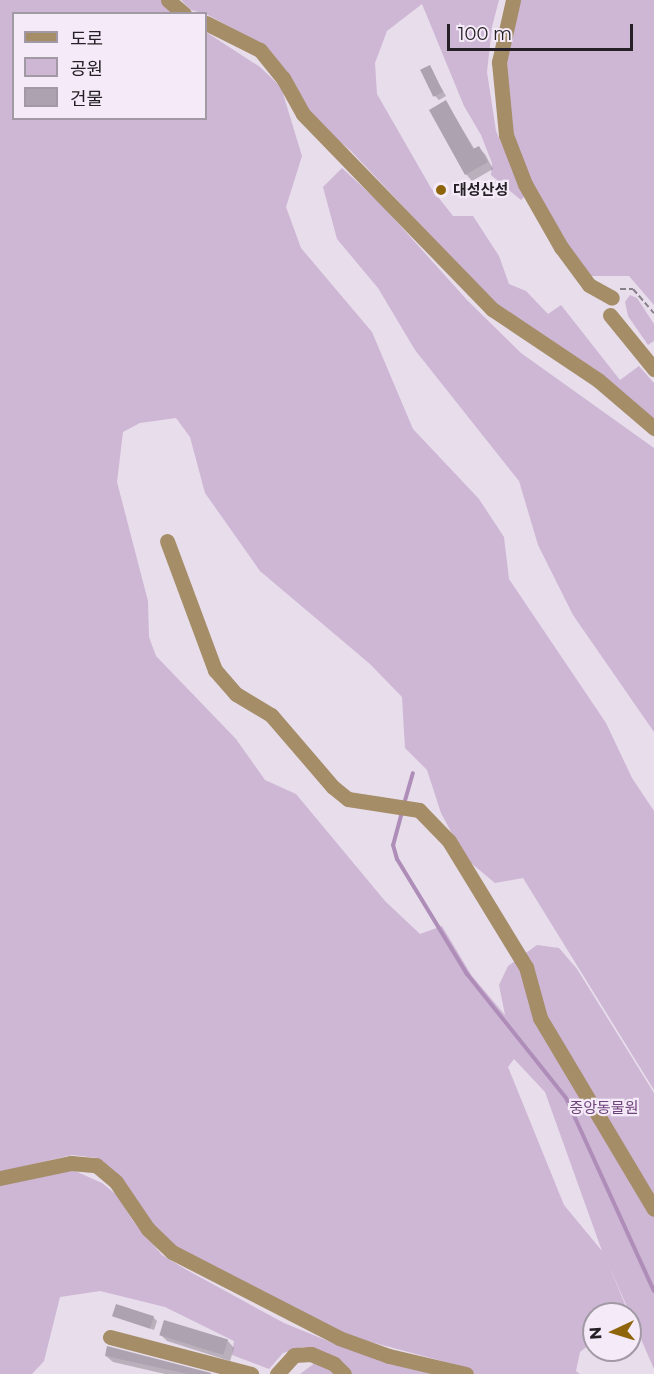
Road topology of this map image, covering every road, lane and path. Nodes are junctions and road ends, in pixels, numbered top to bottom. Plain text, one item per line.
1 (168, 0) edge
2 (513, 0) edge
3 (182, 12) edge
4 (207, 24) edge
5 (612, 298) joint
6 (654, 313) edge
7 (610, 315) dead end
8 (654, 369) edge
9 (654, 428) edge
10 (167, 541) dead end
11 (0, 1178) edge
12 (654, 1209) edge
13 (110, 1338) dead end
14 (251, 1374) edge
15 (277, 1374) edge
16 (344, 1374) edge
17 (466, 1374) edge

1 - 3 street
2 - 5 street
4 - 9 street
5 - 6 path
7 - 8 street
10 - 12 street
11 - 17 street
13 - 14 street
15 - 16 street

